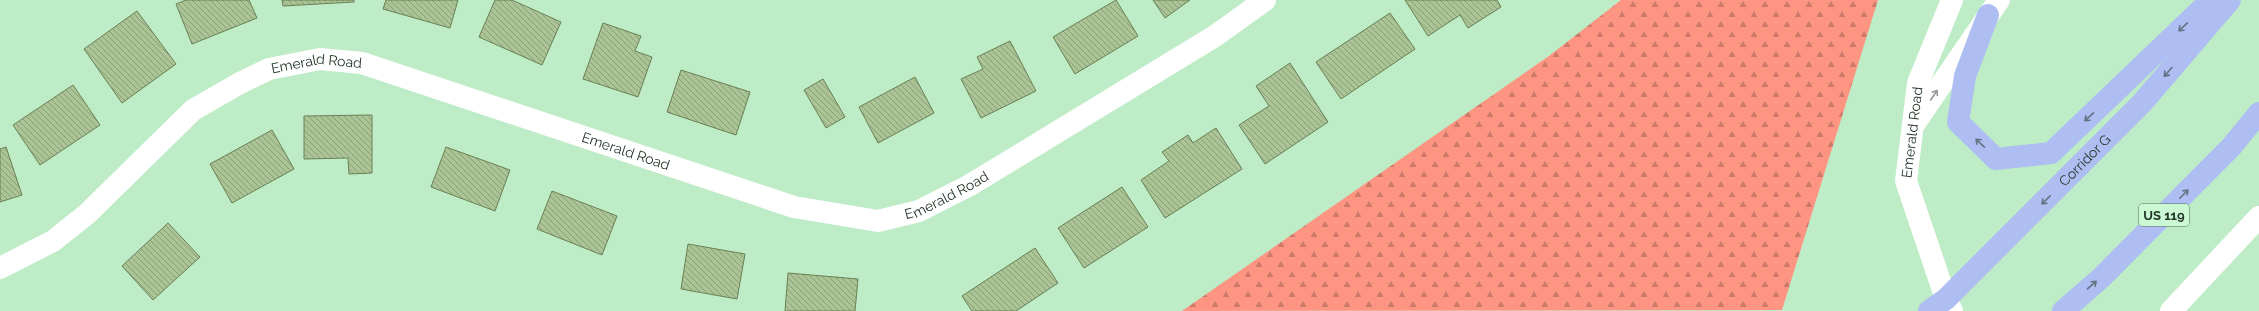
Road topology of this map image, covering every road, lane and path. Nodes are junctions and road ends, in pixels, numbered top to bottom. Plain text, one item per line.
1 (1266, 0) edge
2 (1952, 0) edge
3 (2211, 0) edge
4 (2230, 0) edge
5 (1994, 7) edge
6 (2259, 113) edge
7 (1912, 128) junction
8 (2259, 217) edge
9 (0, 268) edge
10 (1942, 307) edge
11 (2063, 311) edge
12 (2171, 311) edge

1 - 9 street, Emerald Road
2 - 7 street, Emerald Road
3 -> 5 highway
4 -> 10 highway, Corridor G
7 -> 5 street
11 -> 6 highway, US 119
7 - 10 street, Emerald Road
8 - 12 street

